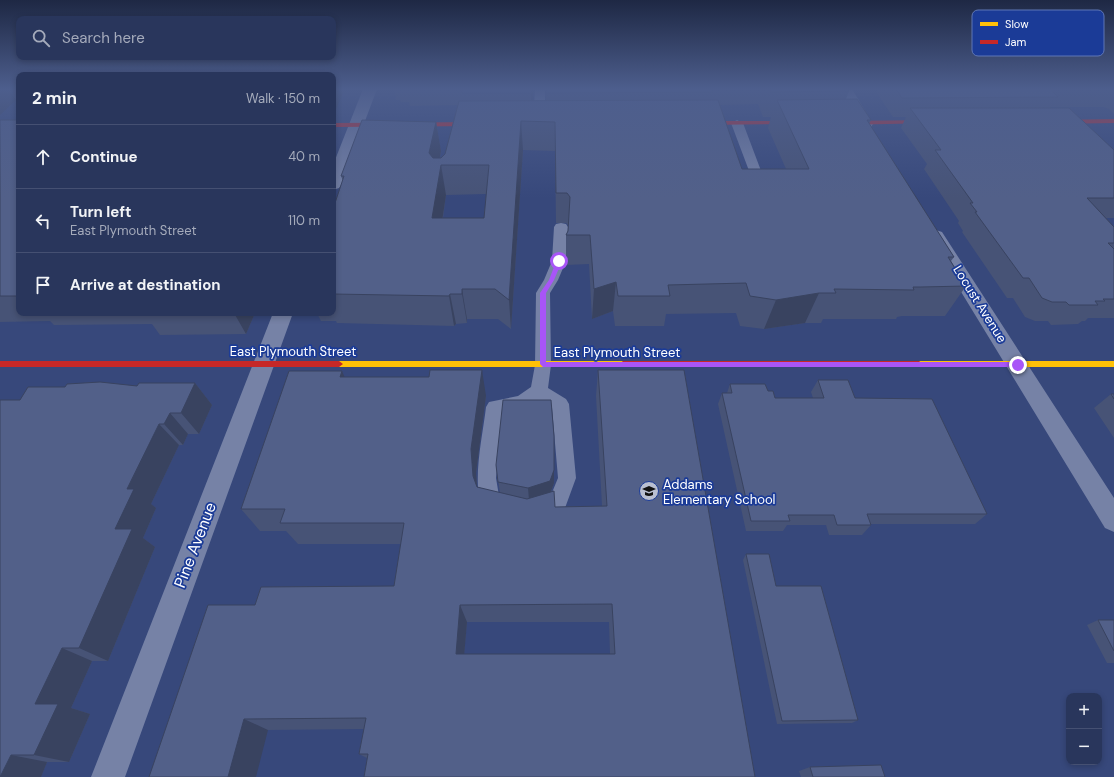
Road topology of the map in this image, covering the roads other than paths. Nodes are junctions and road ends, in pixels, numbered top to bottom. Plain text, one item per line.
1 (356, 125) edge
2 (454, 125) edge
3 (738, 125) edge
4 (866, 125) edge
5 (1069, 125) edge
6 (1076, 132) edge
7 (451, 140) edge
8 (878, 143) edge
9 (336, 177) edge
10 (760, 184) edge
11 (929, 224) edge
12 (561, 227) dead end
13 (282, 316) edge
14 (0, 364) edge
15 (263, 364) junction
16 (543, 364) junction
17 (1114, 364) edge
18 (1018, 365) junction
19 (539, 391) junction
20 (1114, 520) edge
21 (108, 777) edge

1 - 9 street
2 - 7 lane
3 - 10 lane
4 - 8 street
5 - 6 lane
11 - 18 street, Locust Avenue
12 - 16 lane
13 - 15 street, Pine Avenue
14 - 15 street, East Plymouth Street
15 - 16 street, East Plymouth Street
15 - 21 street, Pine Avenue
16 - 18 street, East Plymouth Street
16 - 19 lane
17 - 18 street, East Plymouth Street
18 - 20 street, Locust Avenue
19 - 19 lane

